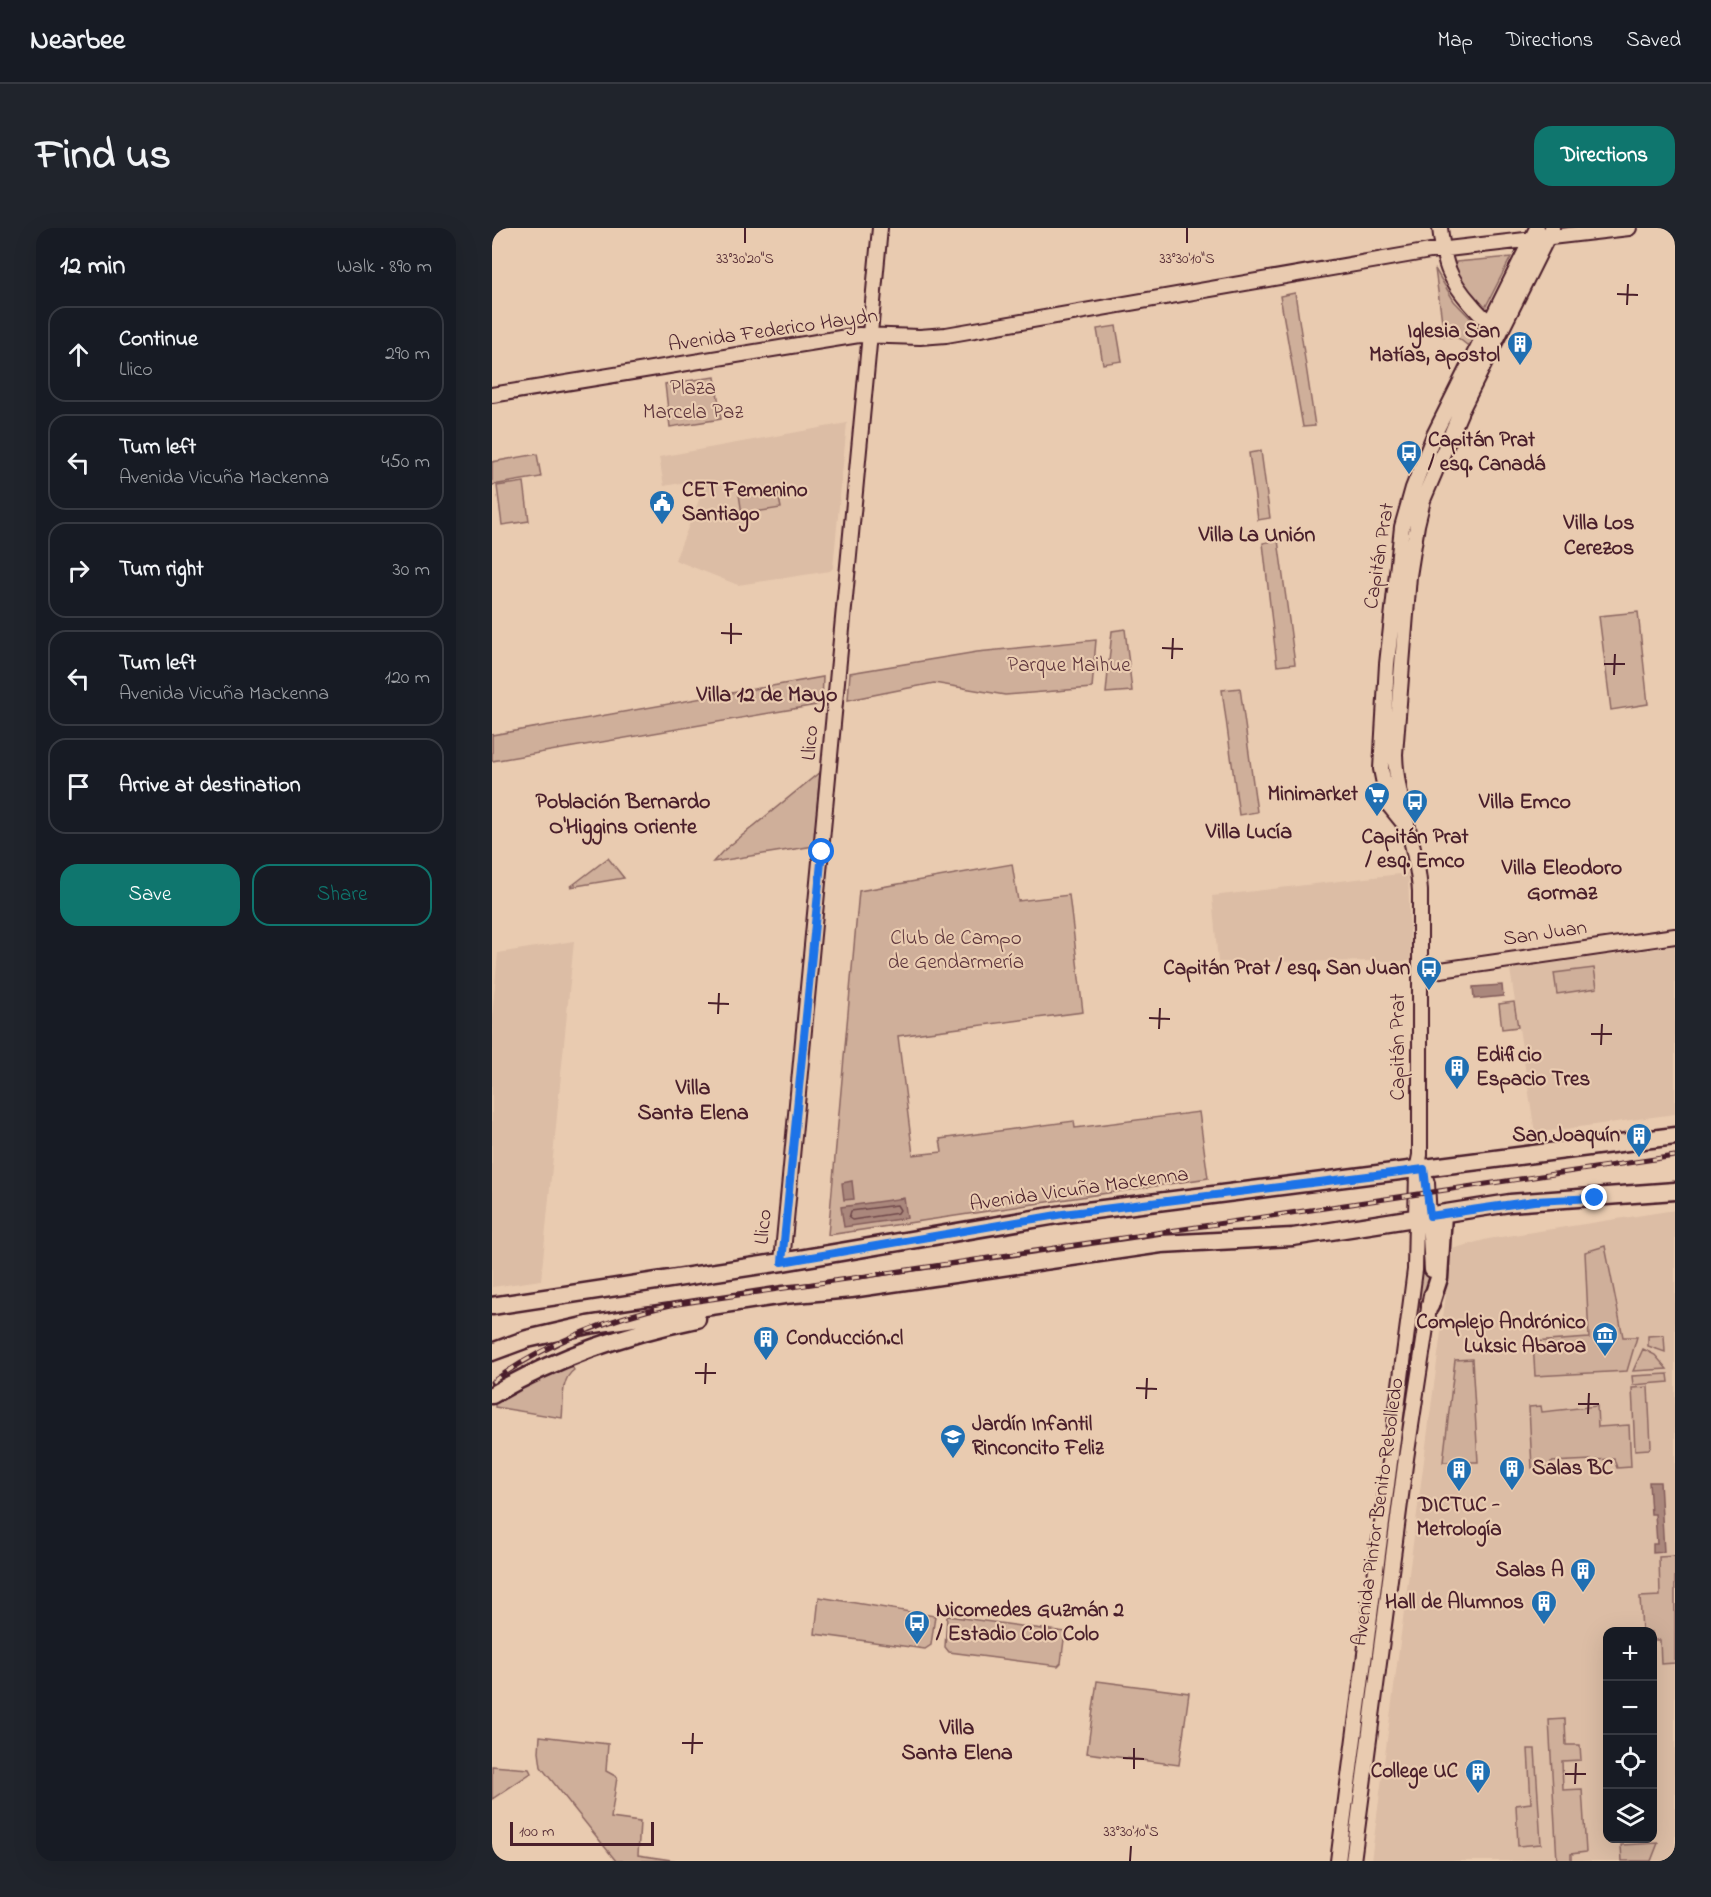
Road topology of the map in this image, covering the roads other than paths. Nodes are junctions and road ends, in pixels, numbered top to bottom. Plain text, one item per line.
1 (880, 228) edge
2 (1440, 228) edge
3 (1629, 228) edge
4 (1541, 233) edge
5 (1442, 250) junction
6 (1496, 324) junction
7 (870, 334) junction
8 (492, 395) edge
9 (1675, 936) edge
10 (1420, 973) junction
11 (1675, 1136) edge
12 (1420, 1167) junction
13 (1675, 1191) edge
14 (1430, 1216) junction
15 (782, 1262) junction
16 (851, 1289) junction
17 (492, 1306) edge
18 (1430, 1306) joint
19 (1409, 1327) junction
20 (1425, 1329) junction
21 (492, 1352) edge
22 (492, 1395) edge
23 (1338, 1861) edge
24 (1353, 1861) edge

1 - 7 street, Llico
2 - 5 street
3 - 4 street, Avenida Federico Haydn
4 - 5 street, Avenida Federico Haydn
4 - 6 street, Capitán Prat
5 - 6 street
5 - 7 street, Avenida Federico Haydn
6 - 10 street, Capitán Prat
7 - 8 street, Avenida Federico Haydn
7 - 15 street, Llico
9 - 10 street, San Juan
10 - 12 street, Capitán Prat
11 - 12 main road, Avenida Vicuña Mackenna
12 - 14 street, Avenida Pintor Benito Rebolledo
12 - 15 main road, Avenida Vicuña Mackenna
13 - 14 main road
14 - 16 main road
14 - 18 main road
14 - 19 street, Avenida Pintor Benito Rebolledo
15 - 17 main road, Avenida Vicuña Mackenna
16 - 21 main road
16 - 22 main road
18 - 20 street, Avenida Pintor Benito Rebolledo
19 - 20 street
19 - 23 street, Avenida Pintor Benito Rebolledo
20 - 24 street, Avenida Pintor Benito Rebolledo

